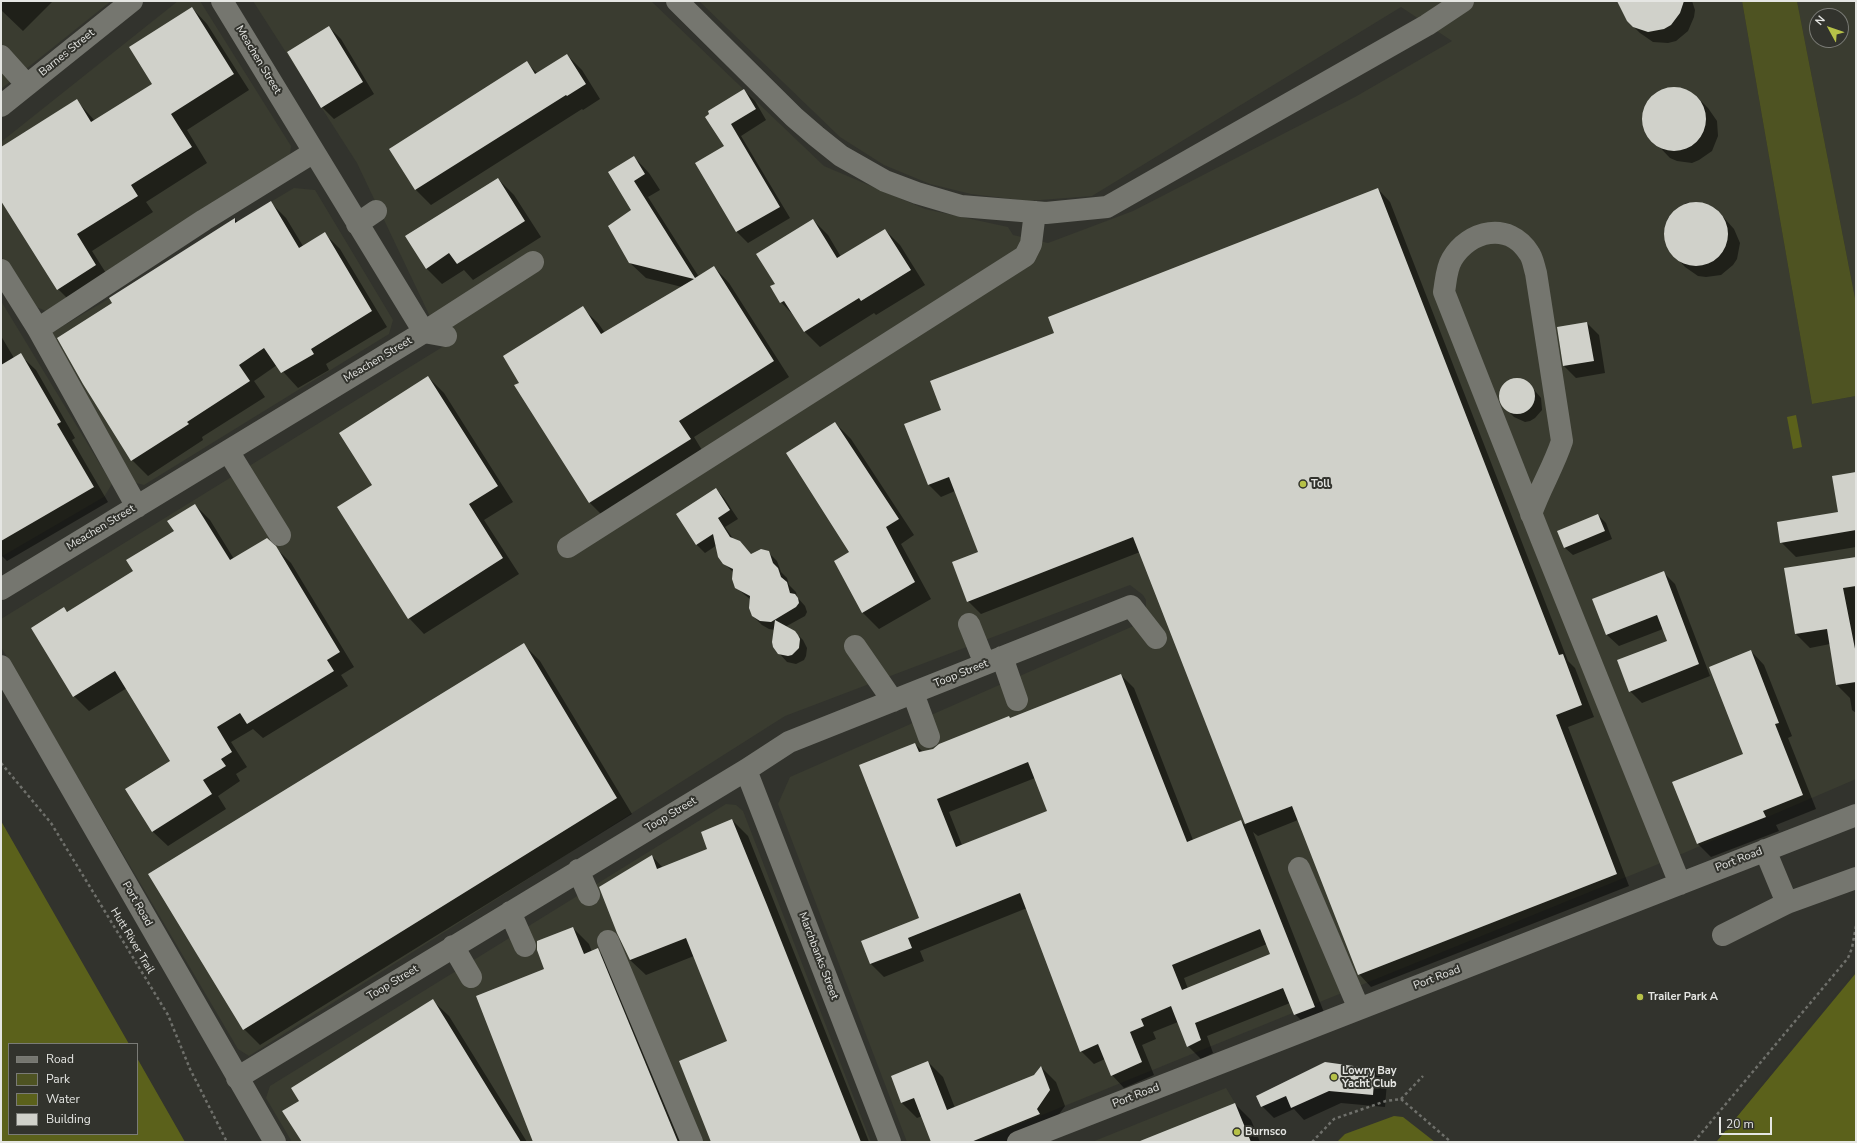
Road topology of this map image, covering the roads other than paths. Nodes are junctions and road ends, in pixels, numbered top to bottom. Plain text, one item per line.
1 (132, 1) edge
2 (677, 1) edge
3 (1463, 1) edge
4 (223, 2) edge
5 (1, 56) edge
6 (27, 85) junction
7 (1, 106) edge
8 (314, 152) junction
9 (376, 211) dead end
10 (1035, 212) junction
11 (357, 224) junction
12 (533, 262) dead end
13 (1, 270) edge
14 (38, 329) junction
15 (424, 332) junction
16 (446, 336) dead end
17 (228, 451) junction
18 (137, 507) junction
19 (1531, 514) junction
20 (280, 535) dead end
21 (568, 547) dead end
22 (1, 590) edge
23 (969, 624) dead end
24 (1156, 638) dead end
25 (854, 646) dead end
26 (994, 661) junction
27 (1, 666) edge
28 (913, 693) junction
29 (1017, 700) dead end
30 (892, 701) junction
31 (929, 737) dead end
32 (746, 770) junction
33 (1856, 815) edge
34 (1765, 850) junction
35 (1299, 868) dead end
36 (578, 870) junction
37 (1856, 878) edge
38 (1680, 884) junction
39 (589, 894) dead end
40 (1788, 903) junction
41 (510, 912) junction
42 (1723, 935) dead end
43 (608, 941) dead end
44 (453, 946) junction
45 (525, 946) dead end
46 (471, 977) dead end
47 (1359, 1009) junction
48 (237, 1078) junction
49 (275, 1142) edge
50 (692, 1142) edge
51 (890, 1142) edge
52 (1018, 1142) edge

1 - 6 street, Barnes Street
2 - 10 street
3 - 10 street
4 - 8 street, Meachen Street
5 - 6 street
6 - 7 street, Barnes Street
8 - 11 street, Meachen Street
8 - 14 street
9 - 11 street
10 - 21 street
11 - 15 street, Meachen Street
12 - 15 street
13 - 14 street
14 - 18 street
15 - 16 street
15 - 17 street, Meachen Street
17 - 18 street, Meachen Street
17 - 20 street
18 - 22 street, Meachen Street
19 - 19 street
19 - 38 street
23 - 26 street
24 - 26 street, Toop Street
25 - 30 street
26 - 28 street, Toop Street
26 - 29 street
27 - 48 street, Port Road
28 - 30 street, Toop Street
28 - 31 street
30 - 32 street, Toop Street
32 - 36 street, Toop Street
32 - 51 street, Marchbanks Street
33 - 34 street, Port Road
34 - 38 street, Port Road
34 - 40 street
35 - 47 street
36 - 39 street
36 - 41 street, Toop Street
37 - 40 street
38 - 47 street, Port Road
40 - 42 street
41 - 44 street, Toop Street
41 - 45 street
43 - 50 street
44 - 46 street
44 - 48 street, Toop Street
47 - 52 street, Port Road
48 - 49 street, Port Road

